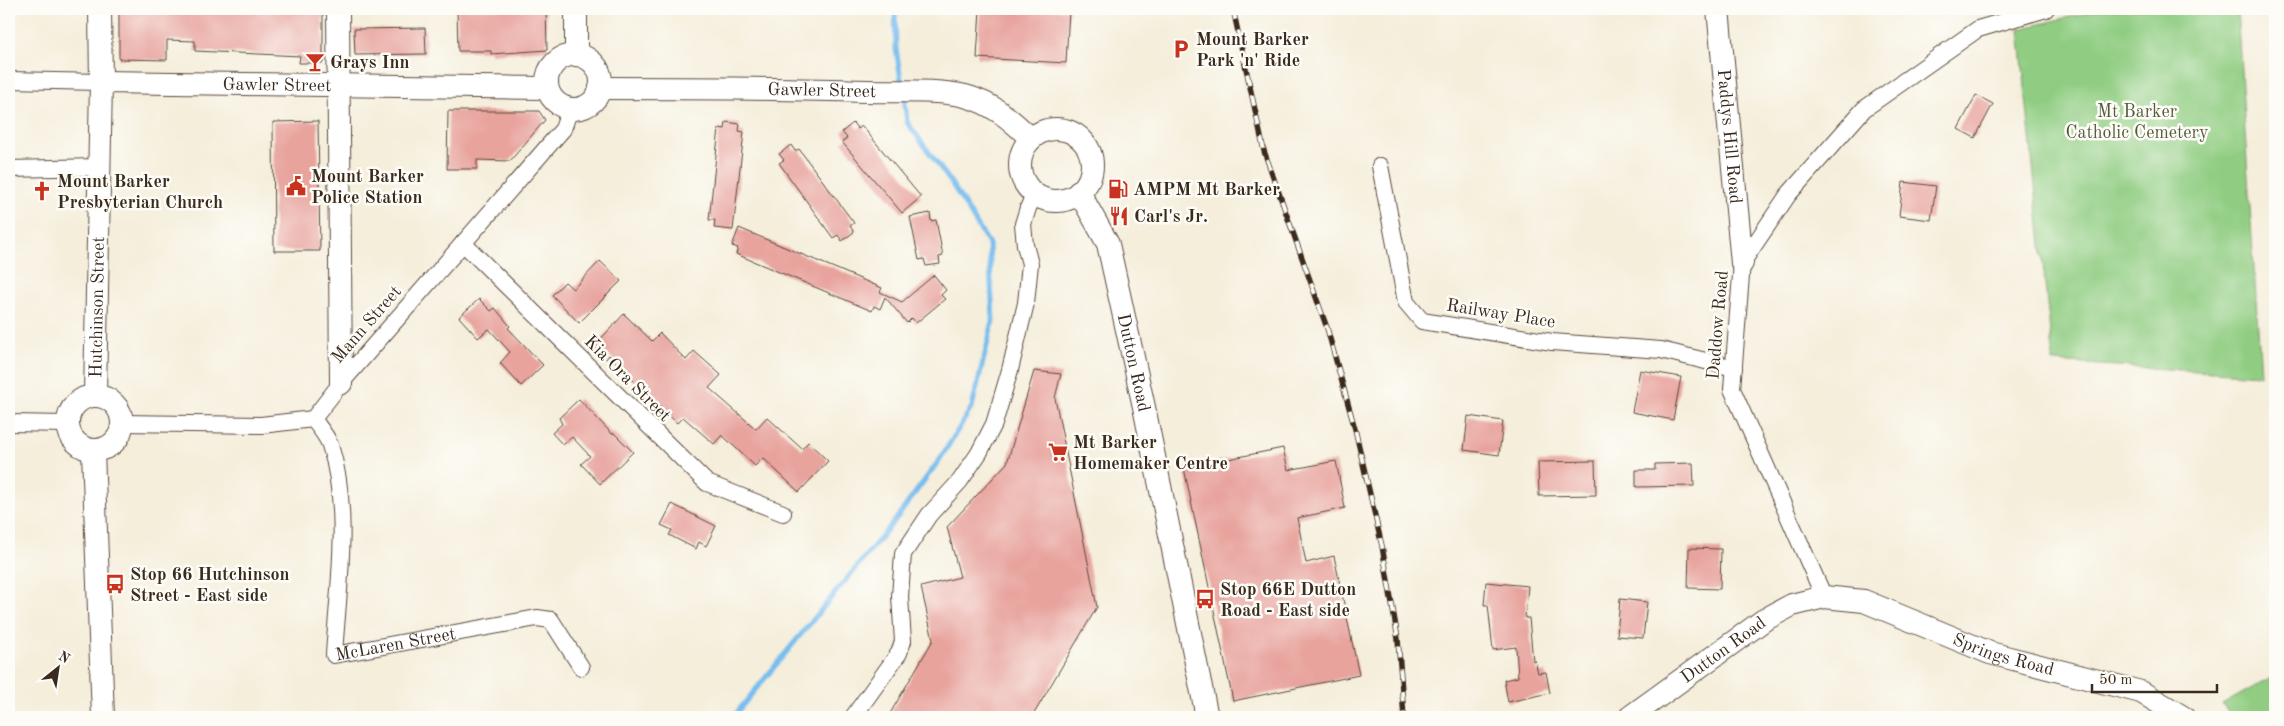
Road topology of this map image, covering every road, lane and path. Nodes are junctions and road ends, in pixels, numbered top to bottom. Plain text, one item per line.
1 (100, 9) edge
2 (338, 9) edge
3 (576, 9) edge
4 (1718, 9) edge
5 (2046, 9) edge
6 (576, 55) junction
7 (9, 80) edge
8 (101, 82) junction
9 (339, 86) junction
10 (547, 88) junction
11 (600, 88) junction
12 (570, 109) junction
13 (1031, 139) junction
14 (1380, 166) dead end
15 (99, 167) junction
16 (9, 169) edge
17 (1079, 192) junction
18 (1035, 194) junction
19 (463, 243) junction
20 (1742, 263) junction
21 (1734, 368) junction
22 (341, 383) junction
23 (95, 396) junction
24 (313, 419) junction
25 (9, 422) edge
26 (122, 423) junction
27 (68, 424) junction
28 (93, 450) junction
29 (784, 513) dead end
30 (1824, 597) junction
31 (582, 667) dead end
32 (103, 717) edge
33 (853, 717) edge
34 (1206, 717) edge
35 (1630, 717) edge
36 (2183, 717) edge

1 - 8 street, Hutchinson Street
2 - 9 street
3 - 6 street
4 - 20 street, Paddys Hill Road
5 - 20 street, Daddow Road
6 - 10 street
6 - 11 street
7 - 8 street, Gawler Street
8 - 9 street, Gawler Street
8 - 15 street, Hutchinson Street
9 - 10 street, Gawler Street
9 - 22 street
10 - 12 street
11 - 12 street
11 - 13 street, Gawler Street
12 - 19 street, Mann Street
13 - 17 street
13 - 18 street
14 - 21 street, Railway Place
15 - 16 street
15 - 23 street, Hutchinson Street
17 - 18 street
17 - 34 street, Dutton Road
18 - 33 street
19 - 22 street, Mann Street
19 - 29 street, Kia Ora Street
20 - 21 street, Daddow Road
21 - 30 street, Daddow Road
22 - 24 street, Mann Street
23 - 26 street
23 - 27 street
24 - 26 street
24 - 31 street, McLaren Street
25 - 27 street
26 - 28 street
27 - 28 street
28 - 32 street
30 - 35 street, Dutton Road
30 - 36 street, Springs Road

